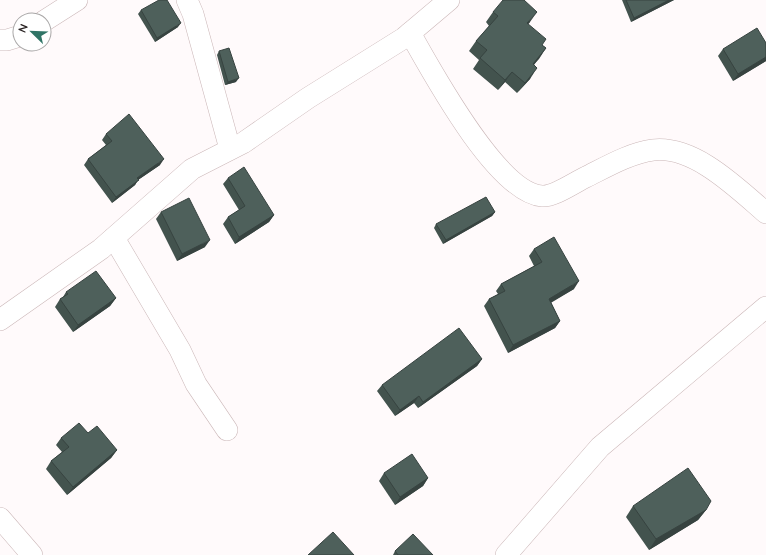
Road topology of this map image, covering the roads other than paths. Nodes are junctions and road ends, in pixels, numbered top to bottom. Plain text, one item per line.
1 (77, 0) edge
2 (187, 0) edge
3 (449, 0) edge
4 (52, 16) edge
5 (410, 33) junction
6 (12, 38) edge
7 (0, 40) edge
8 (230, 149) junction
9 (766, 213) edge
10 (114, 238) junction
11 (766, 307) edge
12 (0, 320) edge
13 (227, 430) dead end
14 (0, 518) edge
15 (32, 555) edge
16 (506, 555) edge

1 - 4 street
2 - 8 street
3 - 5 street
5 - 8 street
5 - 9 street
6 - 7 street
8 - 10 street
10 - 12 street
10 - 13 street
11 - 16 street
14 - 15 street

